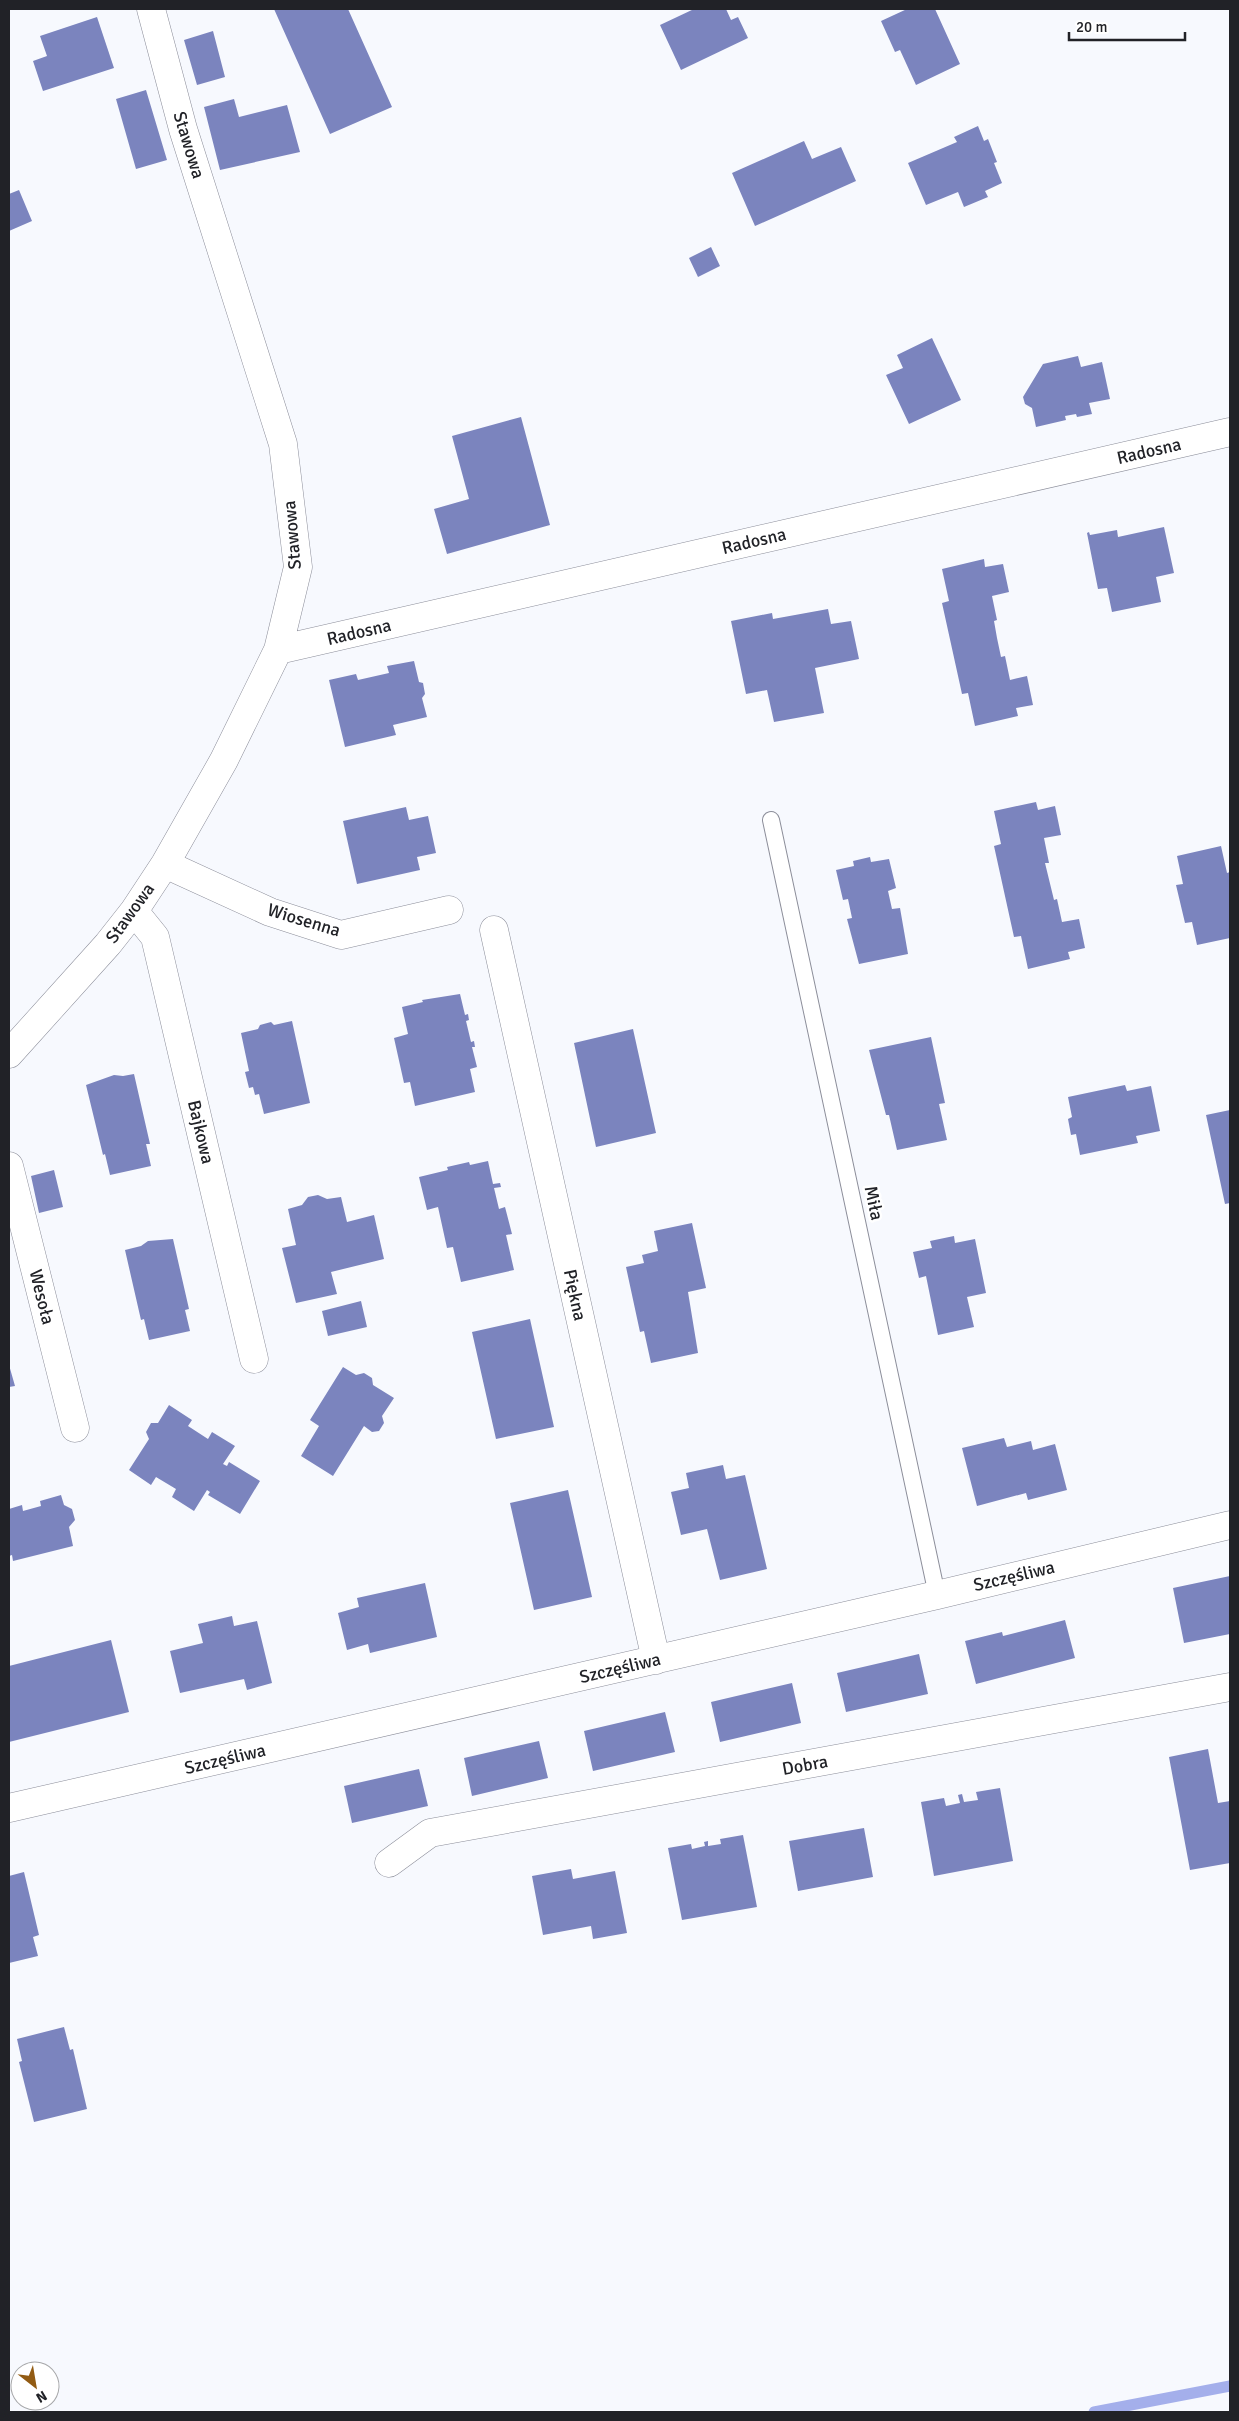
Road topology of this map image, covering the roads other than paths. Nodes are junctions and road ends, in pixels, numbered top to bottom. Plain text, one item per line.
1 (151, 9) edge
2 (1230, 432) edge
3 (278, 650) junction
4 (771, 820) dead end
5 (165, 864) junction
6 (449, 910) dead end
7 (134, 911) junction
8 (494, 930) dead end
9 (9, 1054) edge
10 (9, 1166) edge
11 (254, 1359) dead end
12 (75, 1428) dead end
13 (1230, 1525) edge
14 (937, 1595) junction
15 (656, 1660) junction
16 (1230, 1687) edge
17 (9, 1808) edge
18 (390, 1863) dead end

1 - 3 street, Stawowa
2 - 3 street, Radosna
3 - 5 street, Stawowa
4 - 14 lane, Miła
5 - 6 street, Wiosenna
5 - 7 street, Stawowa
7 - 9 street, Stawowa
7 - 11 street, Bajkowa
8 - 15 street, Piękna
10 - 12 street, Wesoła
13 - 14 street, Szczęśliwa
14 - 15 street, Szczęśliwa
15 - 17 street, Szczęśliwa
16 - 18 street, Dobra

